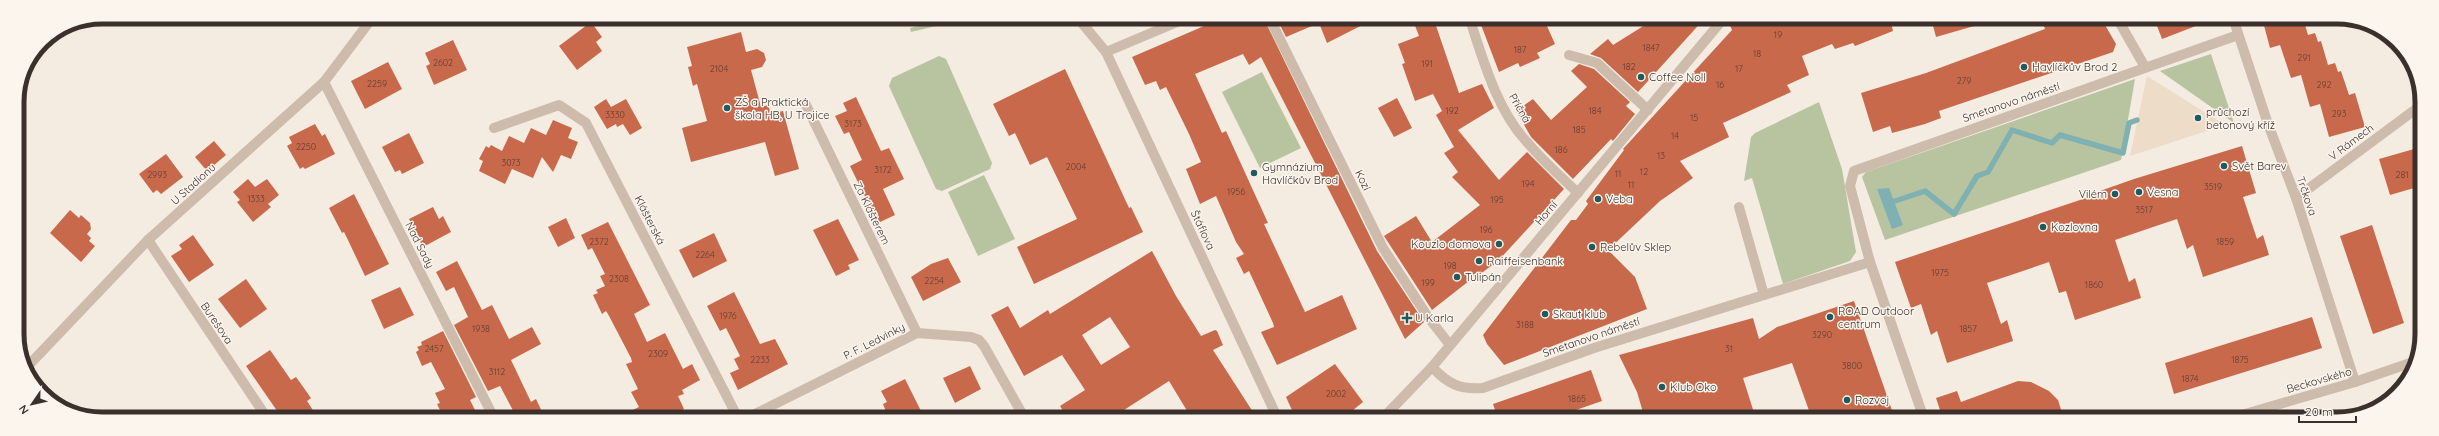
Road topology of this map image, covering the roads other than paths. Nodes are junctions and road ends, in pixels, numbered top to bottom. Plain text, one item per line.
1 (368, 24) edge
2 (1084, 24) edge
3 (1172, 24) edge
4 (1272, 24) edge
5 (1471, 24) edge
6 (1719, 24) edge
7 (2120, 24) edge
8 (2235, 24) edge
9 (2238, 36) junction
10 (1106, 52) junction
11 (1569, 55) dead end
12 (2145, 67) junction
13 (324, 82) junction
14 (805, 103) dead end
15 (1648, 110) junction
16 (2415, 110) edge
17 (494, 128) dead end
18 (1578, 193) junction
19 (2296, 198) junction
20 (1739, 207) dead end
21 (148, 240) junction
22 (1870, 262) junction
23 (1764, 295) junction
24 (916, 333) junction
25 (1450, 345) junction
26 (30, 364) edge
27 (2409, 364) edge
28 (1432, 367) junction
29 (2355, 382) junction
30 (263, 412) edge
31 (491, 412) edge
32 (735, 412) edge
33 (759, 412) edge
34 (1021, 412) edge
35 (1275, 412) edge
36 (1389, 412) edge
37 (1922, 412) edge
38 (2252, 412) edge

1 - 13 street, U Stadionu
2 - 10 street, Štáflova
3 - 10 street
4 - 25 street, Kozí
5 - 18 street, Příčná
6 - 15 street, Horní
7 - 12 street
8 - 9 street, Trčkova
9 - 12 street, Smetanovo náměstí
9 - 19 street, Trčkova
10 - 35 street, Štáflova
11 - 15 street
12 - 22 street, Smetanovo náměstí
13 - 21 street, U Stadionu
13 - 31 street, Nad Sady
14 - 24 street, Za Klášterem
15 - 18 street, Horní
16 - 19 street, V Rámech
17 - 32 street, Klášterská
18 - 25 street, Horní
19 - 29 street, Trčkova
20 - 23 street
21 - 26 street, U Stadionu
21 - 30 street, Burešova
22 - 23 street, Smetanovo náměstí
22 - 37 street
23 - 28 street, Smetanovo náměstí
24 - 33 street, P. F. Ledvinky
24 - 34 street, P. F. Ledvinky
25 - 28 street, Horní
27 - 29 street, Beckovského
28 - 36 street, Horní
29 - 38 street, Beckovského

